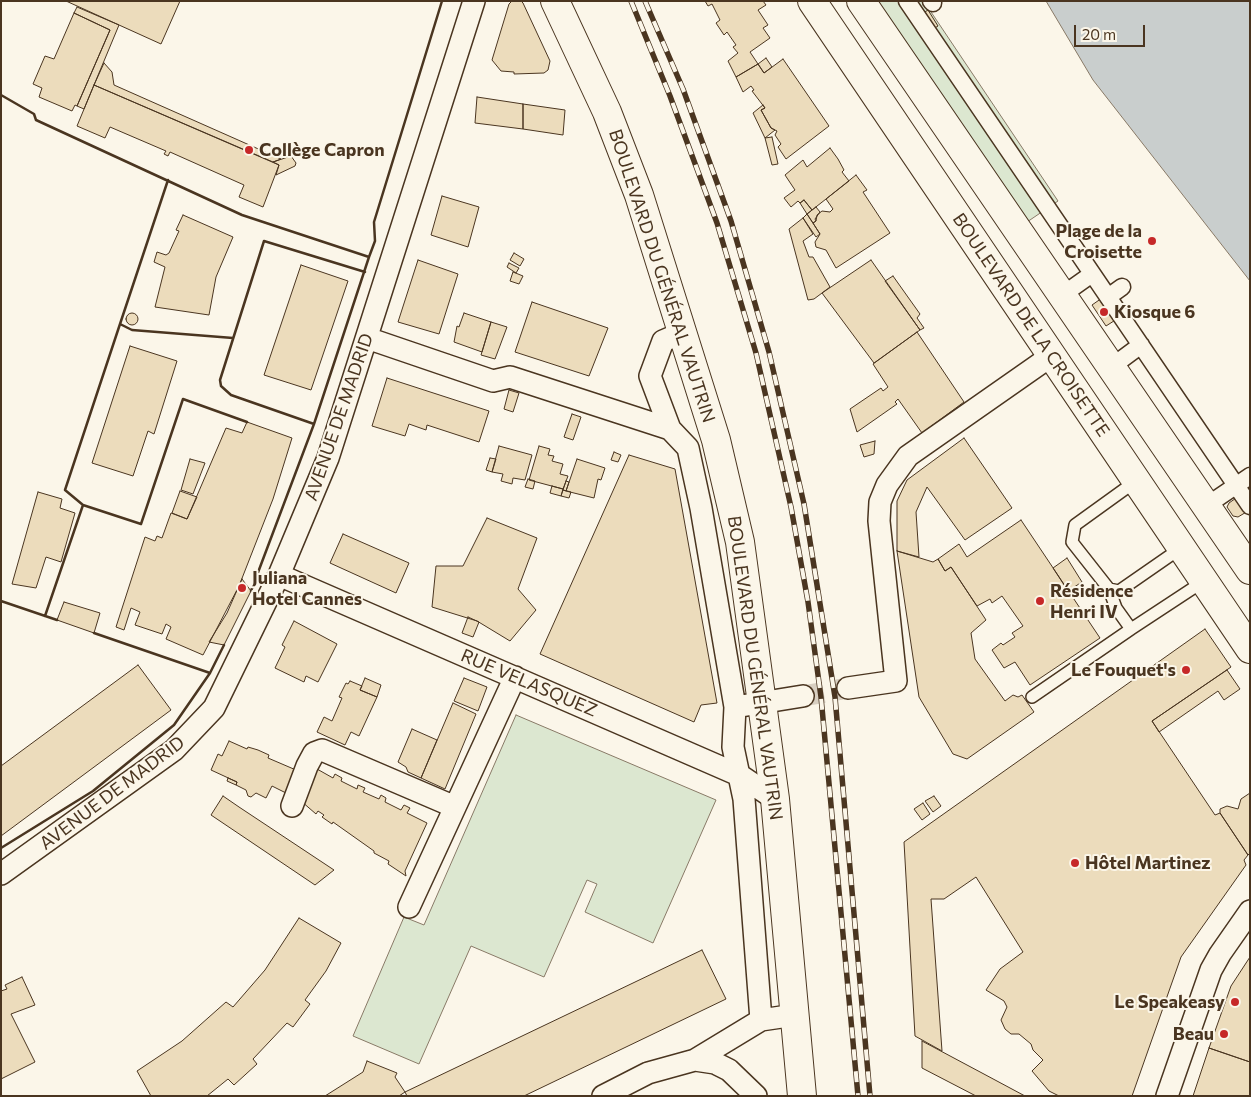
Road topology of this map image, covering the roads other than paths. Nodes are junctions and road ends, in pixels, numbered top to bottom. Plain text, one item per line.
1 (474, 1) edge
2 (555, 1) edge
3 (812, 1) edge
4 (861, 1) edge
5 (907, 1) edge
6 (1092, 274) junction
7 (1122, 287) dead end
8 (1061, 296) junction
9 (1108, 297) junction
10 (684, 332) junction
11 (1086, 333) junction
12 (367, 338) junction
13 (1141, 345) junction
14 (1051, 356) junction
15 (1110, 368) junction
16 (670, 429) junction
17 (1250, 476) edge
18 (1136, 481) junction
19 (1236, 485) junction
20 (1206, 506) junction
21 (1250, 506) edge
22 (1181, 548) junction
23 (1250, 570) edge
24 (279, 575) junction
25 (1204, 581) junction
26 (1109, 589) junction
27 (1131, 629) junction
28 (1250, 649) edge
29 (515, 677) junction
30 (848, 688) tunnel mouth
31 (803, 696) tunnel mouth
32 (1032, 698) dead end
33 (763, 702) junction
34 (735, 707) junction
35 (741, 776) junction
36 (775, 799) junction
37 (292, 806) dead end
38 (455, 807) junction
39 (1, 874) edge
40 (409, 907) dead end
41 (1250, 911) edge
42 (795, 1015) junction
43 (761, 1020) junction
44 (694, 1060) junction
45 (603, 1096) edge
46 (756, 1096) edge
47 (802, 1096) edge
48 (1167, 1096) edge

1 - 12 street, AVENUE DE MADRID
2 - 10 main road, BOULEVARD DU GÉNÉRAL VAUTRIN
3 - 14 main road, BOULEVARD DE LA CROISETTE
4 - 8 main road
5 - 6 street
6 - 8 street
6 - 9 street
7 - 9 street
8 - 11 main road
9 - 13 street
10 - 16 street
10 - 33 main road, BOULEVARD DU GÉNÉRAL VAUTRIN
11 - 14 main road
11 - 15 main road
12 - 16 street
12 - 24 street, AVENUE DE MADRID
13 - 15 street
13 - 19 street
14 - 18 main road, BOULEVARD DE LA CROISETTE
14 - 30 street
15 - 20 main road
16 - 34 street
17 - 19 street
18 - 22 main road, BOULEVARD DE LA CROISETTE
18 - 26 lane
19 - 20 street
19 - 21 street
20 - 23 main road
22 - 25 main road, BOULEVARD DE LA CROISETTE
22 - 26 lane
24 - 29 street, RUE VELASQUEZ
24 - 39 street, AVENUE DE MADRID
25 - 27 lane
25 - 28 main road, BOULEVARD DE LA CROISETTE
26 - 27 lane
27 - 32 lane
29 - 35 street, RUE VELASQUEZ
29 - 38 street
31 - 33 street
33 - 34 street
33 - 36 main road, BOULEVARD DU GÉNÉRAL VAUTRIN
34 - 35 street
35 - 36 street, RUE VELASQUEZ
35 - 43 street
36 - 42 main road, BOULEVARD DU GÉNÉRAL VAUTRIN
37 - 38 street
38 - 40 street
41 - 48 street
42 - 43 street
42 - 47 main road, BOULEVARD DU GÉNÉRAL VAUTRIN
43 - 44 street
44 - 45 street
44 - 46 street

